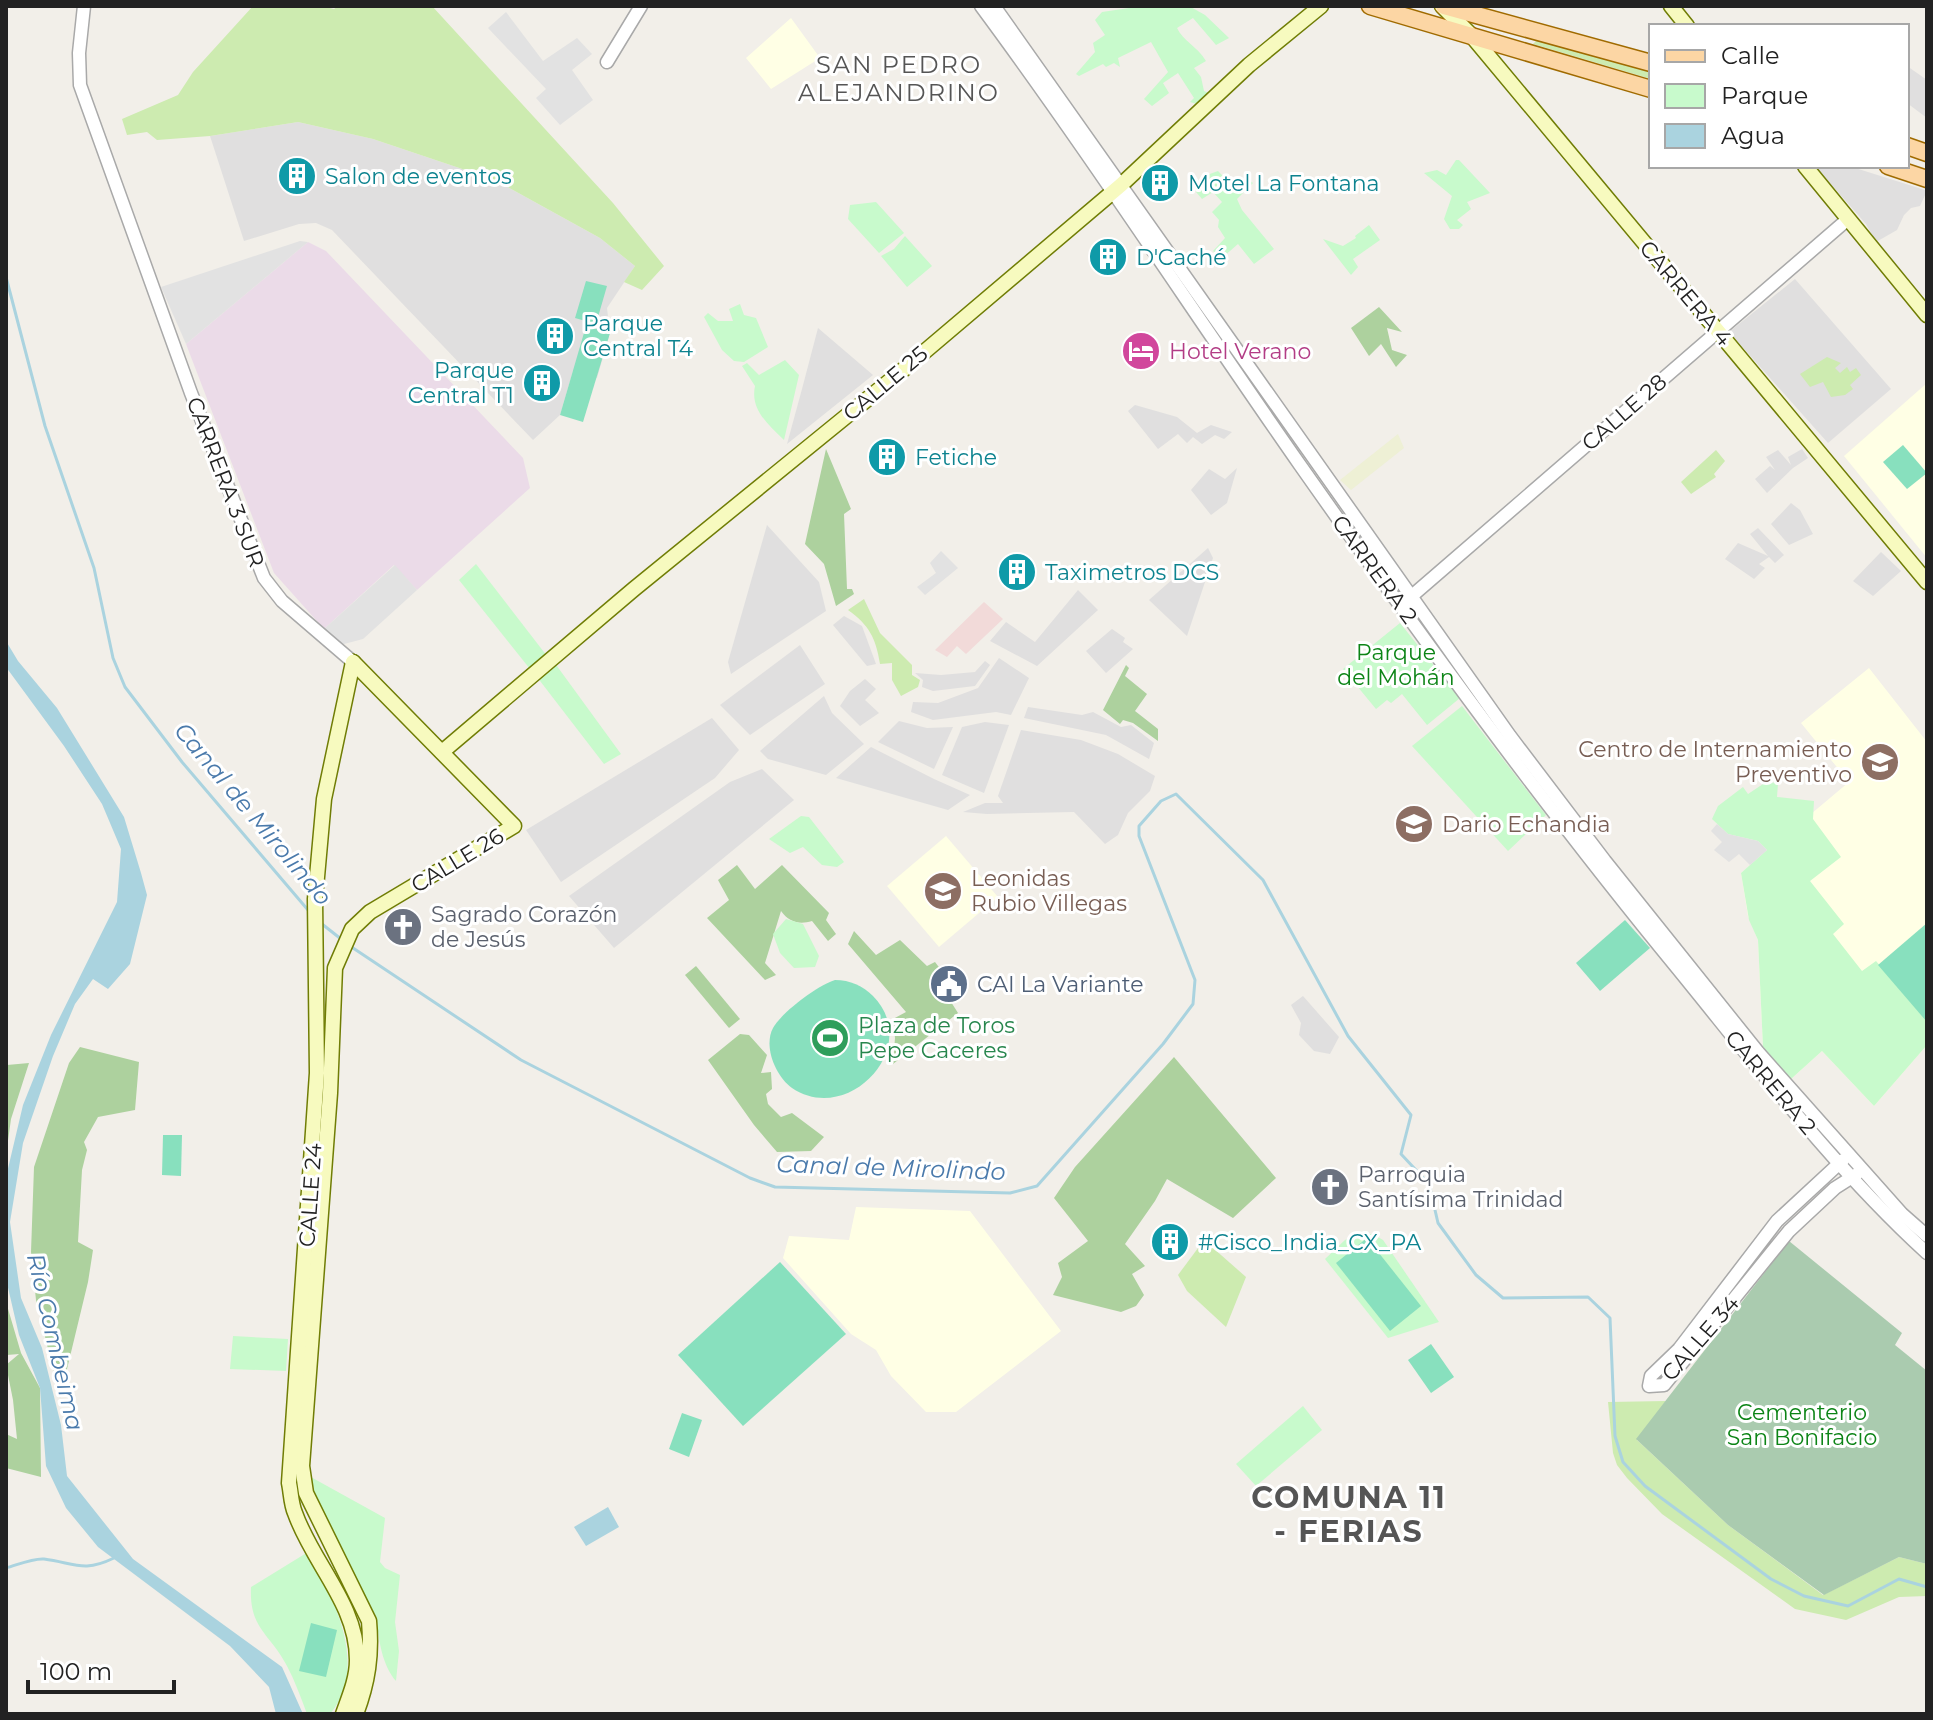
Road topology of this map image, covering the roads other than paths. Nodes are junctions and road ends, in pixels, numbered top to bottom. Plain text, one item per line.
1 (84, 6) edge
2 (641, 6) edge
3 (981, 6) edge
4 (994, 6) edge
5 (1321, 6) edge
6 (1370, 6) edge
7 (1443, 6) edge
8 (1671, 6) edge
9 (1685, 24) edge
10 (1471, 35) junction
11 (610, 56) dead end
12 (1649, 62) edge
13 (1649, 88) edge
14 (1807, 168) edge
15 (1894, 168) edge
16 (1927, 179) edge
17 (1116, 188) junction
18 (1848, 219) junction
19 (1927, 315) edge
20 (1718, 331) junction
21 (1365, 532) junction
22 (1354, 541) junction
23 (1927, 582) edge
24 (1406, 601) junction
25 (353, 662) junction
26 (442, 752) junction
27 (514, 826) joint
28 (337, 961) joint
29 (1844, 1159) junction
30 (1863, 1171) junction
31 (1851, 1177) junction
32 (1927, 1236) edge
33 (1927, 1253) edge
34 (343, 1714) edge
35 (356, 1714) edge

1 - 25 street, CARRERA 3 SUR
2 - 11 street
3 - 17 street, CARRERA 2
4 - 17 street, CARRERA 2
5 - 17 main road, CALLE 25
6 - 10 main road
7 - 10 main road, CARRERA 4
7 - 12 main road
8 - 9 main road
10 - 13 main road
10 - 20 main road, CARRERA 4
14 - 18 main road
15 - 16 main road
17 - 21 street, CARRERA 2
17 - 22 street, CARRERA 2
17 - 26 main road, CALLE 25
18 - 19 main road
18 - 20 street, CALLE 28
20 - 23 main road, CARRERA 4
20 - 24 street, CALLE 28
21 - 22 street
21 - 24 street, CARRERA 2
22 - 24 street, CARRERA 2
24 - 29 street, CARRERA 2
25 - 26 main road, CARRERA 3 SUR
25 - 34 main road, CALLE 24
26 - 27 main road, CARRERA 3 SUR
27 - 28 main road, CALLE 26
28 - 35 main road, CALLE 24
29 - 30 street, CARRERA 2
29 - 31 street, CARRERA 2
29 - 31 street, CALLE 34
30 - 31 street, CALLE 34
30 - 32 street, CARRERA 2
31 - 33 street, CARRERA 2

